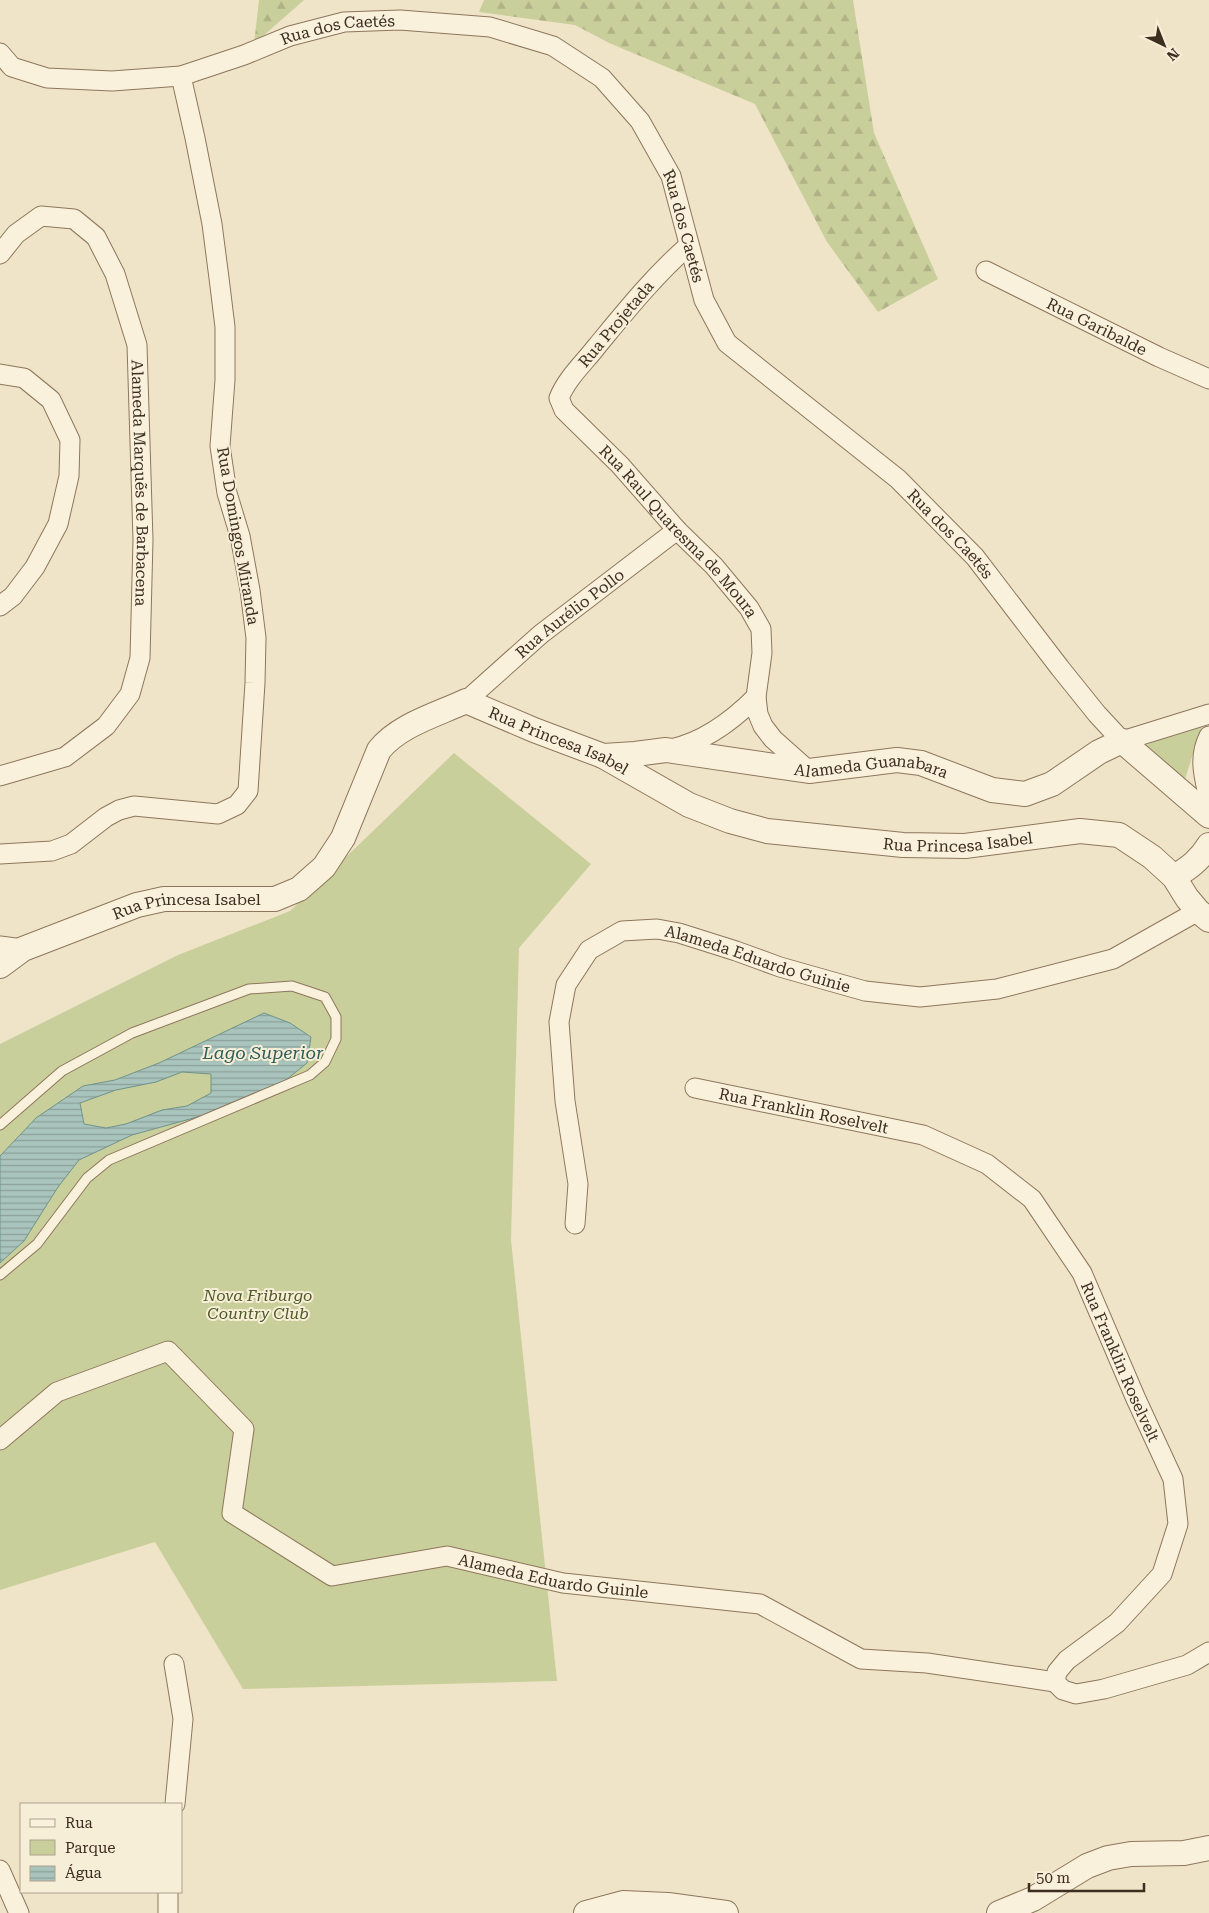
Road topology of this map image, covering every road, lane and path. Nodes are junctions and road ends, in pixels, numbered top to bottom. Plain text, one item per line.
1 (4, 67) edge
2 (181, 76) junction
3 (688, 246) junction
4 (0, 254) edge
5 (986, 271) dead end
6 (0, 374) edge
7 (1209, 379) edge
8 (564, 410) joint
9 (678, 530) junction
10 (0, 606) edge
11 (756, 697) junction
12 (466, 701) junction
13 (1209, 714) edge
14 (1209, 736) edge
15 (1122, 740) junction
16 (666, 750) junction
17 (603, 756) junction
18 (809, 770) junction
19 (0, 776) edge
20 (1209, 799) edge
21 (1209, 816) edge
22 (1209, 845) edge
23 (0, 854) edge
24 (1174, 877) junction
25 (1203, 915) edge
26 (11, 947) edge
27 (0, 966) edge
28 (695, 1088) dead end
29 (0, 1125) edge
30 (575, 1224) dead end
31 (0, 1276) edge
32 (0, 1440) edge
33 (1209, 1652) edge
34 (174, 1664) dead end
35 (1055, 1682) junction
36 (175, 1803) edge
37 (1209, 1848) edge
38 (0, 1870) edge
39 (168, 1893) edge
40 (19, 1913) edge
41 (168, 1913) edge
42 (586, 1913) edge
43 (726, 1913) edge
44 (1000, 1913) edge

1 - 2 street, Rua dos Caetés
2 - 3 street, Rua dos Caetés
2 - 23 street, Rua Domingos Miranda
3 - 8 street, Rua Projetada
3 - 15 street, Rua dos Caetés
4 - 19 street, Alameda Marquẽs de Barbacena
5 - 7 street, Rua Garibalde
6 - 10 street
8 - 9 street, Rua Raul Quaresma de Moura
9 - 11 street, Rua Raul Quaresma de Moura
9 - 12 street, Rua Aurélio Pollo
11 - 16 street
11 - 18 street, Rua Raul Quaresma de Moura
12 - 17 street, Rua Princesa Isabel
12 - 26 street, Rua Princesa Isabel
13 - 15 street
14 - 20 street
15 - 18 street, Alameda Guanabara
15 - 21 street, Rua dos Caetés
16 - 17 street, Alameda Guanabara
16 - 18 street, Alameda Guanabara
17 - 24 street, Rua Princesa Isabel
22 - 24 street
24 - 25 street, Rua Princesa Isabel
25 - 30 street, Alameda Eduardo Guinie
26 - 27 street, Rua Princesa Isabel
28 - 35 street, Rua Franklin Roselvelt
29 - 31 lane
32 - 35 street, Alameda Eduardo Guinle
33 - 35 street
34 - 36 street
37 - 44 street
38 - 40 street
39 - 41 street
42 - 43 street

